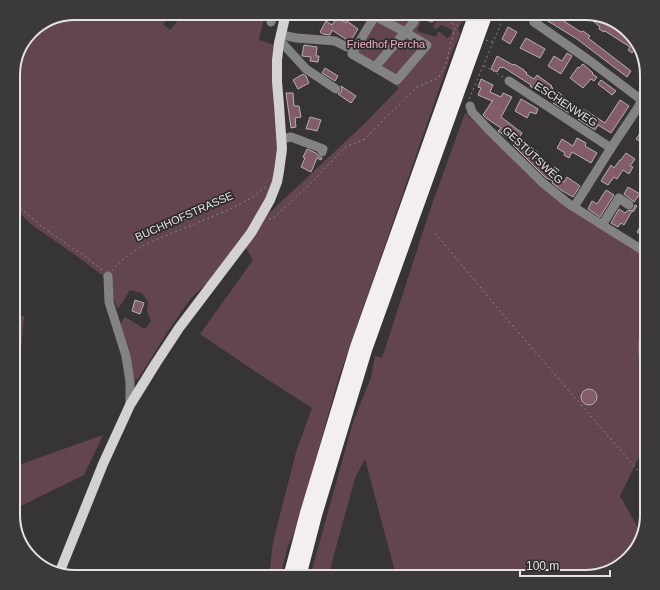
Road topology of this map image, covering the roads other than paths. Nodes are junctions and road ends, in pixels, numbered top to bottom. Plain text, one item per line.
1 (284, 20) edge
2 (373, 20) edge
3 (382, 20) edge
4 (473, 20) edge
5 (484, 20) edge
6 (535, 20) edge
7 (414, 22) road end
8 (405, 32) junction
9 (280, 39) junction
10 (347, 47) dead end
11 (375, 67) junction
12 (509, 81) road end
13 (336, 89) dead end
14 (640, 98) edge
15 (640, 105) edge
16 (470, 106) road end
17 (281, 139) junction
18 (611, 148) junction
19 (322, 152) dead end
20 (629, 205) dead end
21 (574, 207) junction
22 (602, 225) junction
23 (640, 249) edge
24 (108, 276) road end
25 (130, 405) junction
26 (61, 568) edge
27 (291, 570) edge
28 (302, 570) edge

1 - 9 main road
2 - 11 street
3 - 8 street
4 - 27 highway
5 - 28 highway
6 - 14 street
7 - 8 street
8 - 11 street
8 - 11 street
9 - 10 street
9 - 13 street
9 - 17 main road
12 - 18 street, ESCHENWEG
15 - 18 street
16 - 21 street, GESTÜTSWEG
17 - 19 street
17 - 25 main road
18 - 21 street
20 - 22 street
21 - 22 street, GESTÜTSWEG
22 - 23 street, GESTÜTSWEG
24 - 25 street
25 - 26 main road

